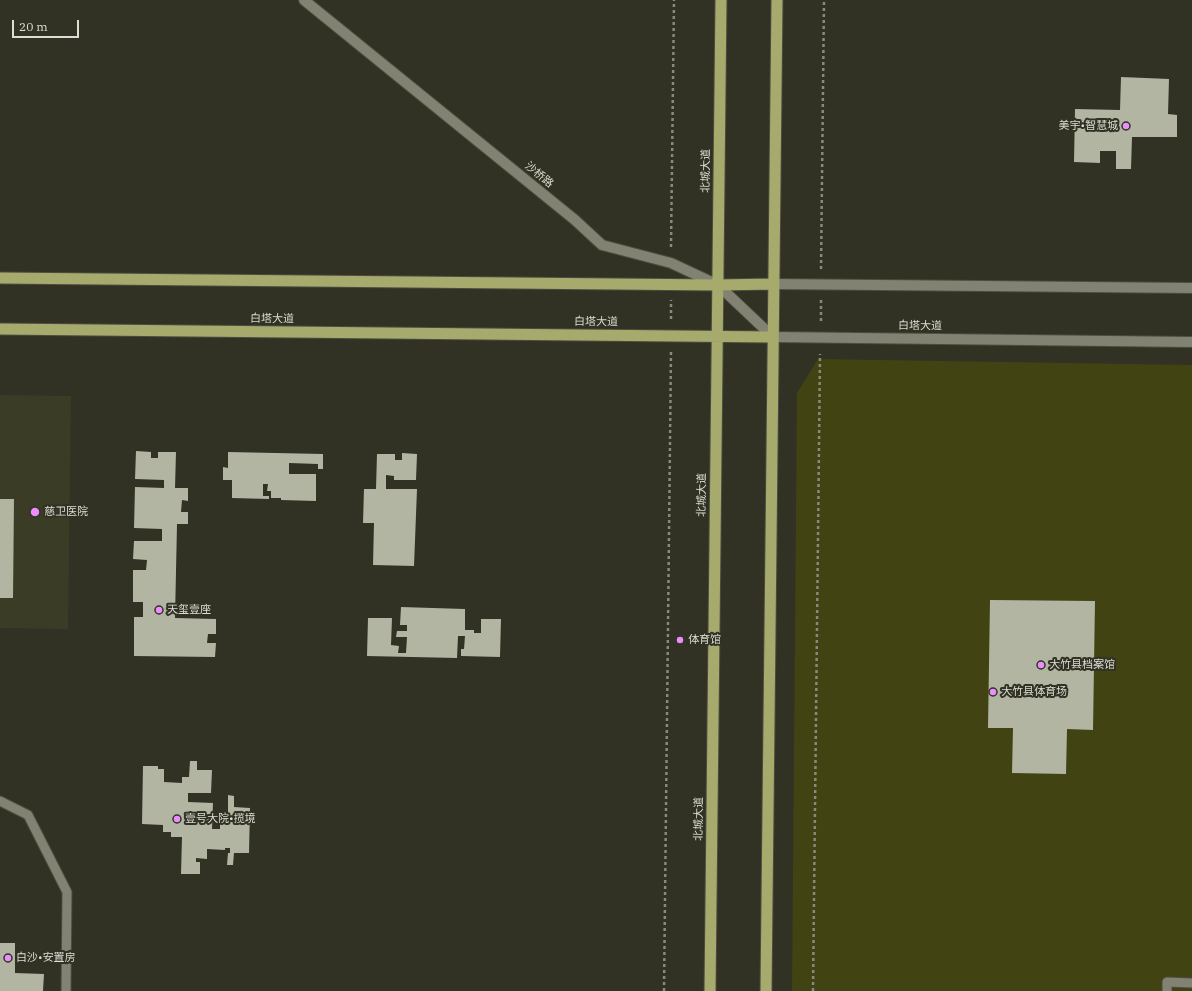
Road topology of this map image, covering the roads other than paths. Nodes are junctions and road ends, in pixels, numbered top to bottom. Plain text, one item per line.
1 (304, 0) edge
2 (721, 0) edge
3 (777, 0) edge
4 (0, 278) edge
5 (718, 284) junction
6 (774, 284) junction
7 (1192, 288) edge
8 (0, 329) edge
9 (717, 336) junction
10 (773, 337) junction
11 (1192, 342) edge
12 (0, 801) edge
13 (1192, 983) edge
14 (66, 991) edge
15 (710, 991) edge
16 (766, 991) edge
17 (1167, 991) edge

1 - 5 main road, 沙桥路
2 - 5 highway, 北城大道
3 - 6 highway
4 - 5 highway
5 - 6 highway
5 - 9 highway, 北城大道
5 - 10 main road, 沙桥路
6 - 7 main road
6 - 10 highway
8 - 9 highway, 白塔大道
9 - 10 highway, 白塔大道
9 - 15 highway, 北城大道
10 - 11 main road, 白塔大道
10 - 16 highway
12 - 14 lane
13 - 17 lane

